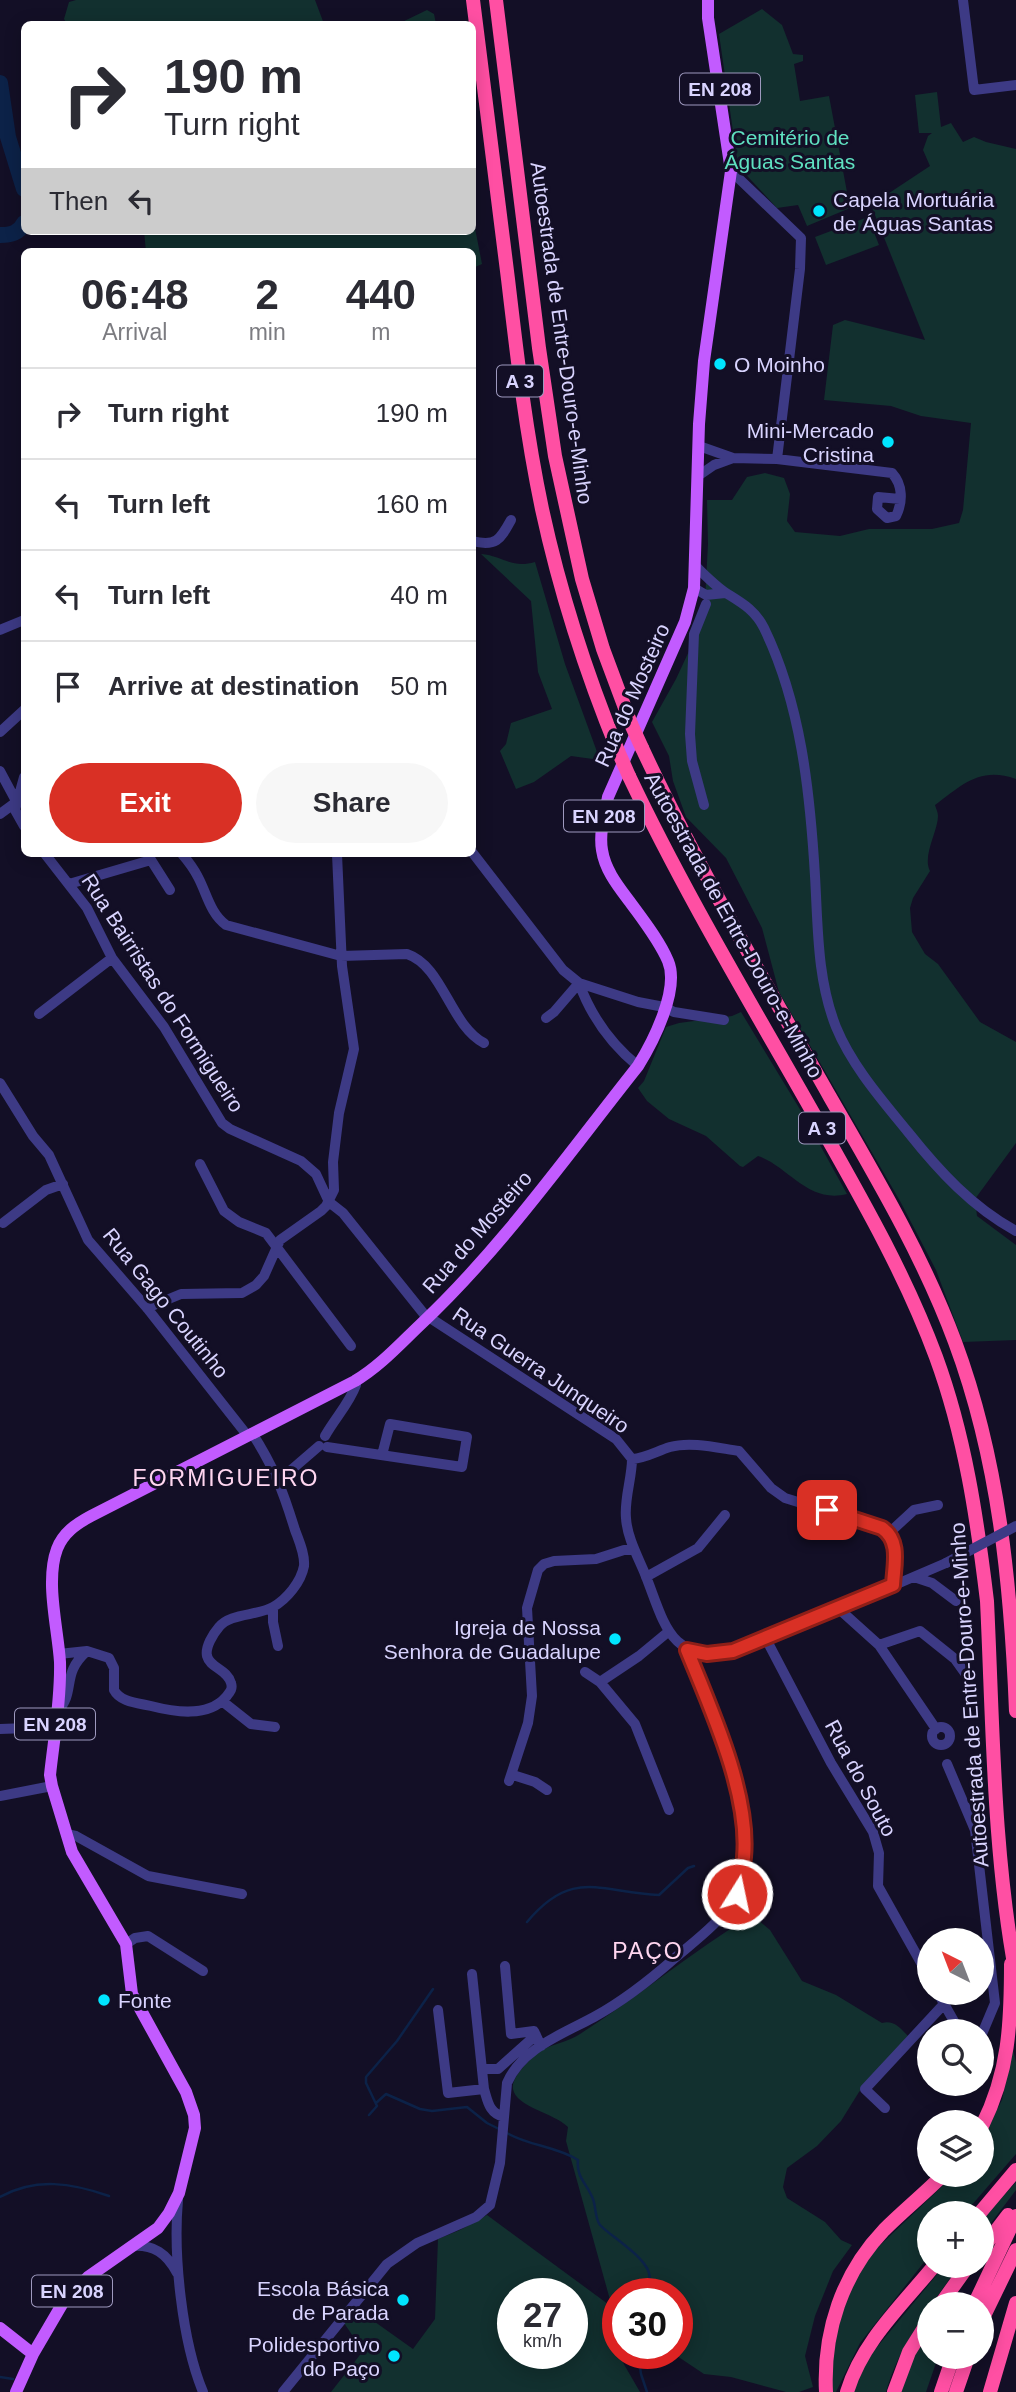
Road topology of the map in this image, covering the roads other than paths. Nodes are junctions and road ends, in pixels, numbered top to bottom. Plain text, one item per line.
1 (473, 0) edge
2 (496, 0) edge
3 (708, 0) edge
4 (963, 0) edge
5 (476, 21) edge
6 (476, 24) edge
7 (1016, 85) edge
8 (732, 171) junction
9 (699, 446) junction
10 (733, 458) junction
11 (777, 459) junction
12 (698, 477) junction
13 (900, 499) dead end
14 (511, 520) dead end
15 (476, 542) edge
16 (695, 565) junction
17 (694, 588) junction
18 (722, 590) junction
19 (706, 604) junction
20 (21, 621) edge
21 (685, 622) junction
22 (0, 630) edge
23 (21, 713) edge
24 (0, 732) edge
25 (0, 771) edge
26 (20, 800) edge
27 (704, 805) dead end
28 (0, 814) edge
29 (21, 822) edge
30 (47, 857) edge
31 (184, 857) edge
32 (337, 857) edge
33 (476, 857) edge
34 (69, 884) junction
35 (170, 890) dead end
36 (341, 956) junction
37 (112, 958) junction
38 (579, 983) junction
39 (664, 1007) junction
40 (39, 1014) dead end
41 (546, 1018) dead end
42 (724, 1020) dead end
43 (484, 1043) dead end
44 (638, 1066) junction
45 (0, 1083) edge
46 (200, 1164) dead end
47 (63, 1184) junction
48 (329, 1202) junction
49 (2, 1223) dead end
50 (1016, 1231) edge
51 (276, 1246) junction
52 (147, 1308) junction
53 (429, 1317) junction
54 (351, 1346) dead end
55 (355, 1381) junction
56 (337, 1391) junction
57 (341, 1412) junction
58 (249, 1434) junction
59 (323, 1447) junction
60 (382, 1455) junction
61 (632, 1459) junction
62 (281, 1483) junction
63 (938, 1505) dead end
64 (725, 1515) dead end
65 (1016, 1525) edge
66 (889, 1533) junction
67 (634, 1550) junction
68 (646, 1577) junction
69 (914, 1577) junction
70 (893, 1585) junction
71 (956, 1601) dead end
72 (274, 1607) junction
73 (839, 1609) junction
74 (668, 1632) junction
75 (765, 1637) junction
76 (879, 1645) junction
77 (278, 1646) dead end
78 (687, 1650) junction
79 (87, 1651) junction
80 (59, 1654) junction
81 (585, 1672) dead end
82 (965, 1673) dead end
83 (600, 1682) junction
84 (222, 1701) junction
85 (1016, 1711) edge
86 (56, 1713) junction
87 (55, 1727) junction
88 (275, 1727) dead end
89 (0, 1729) edge
90 (936, 1729) dead end
91 (947, 1764) dead end
92 (52, 1786) junction
93 (547, 1790) dead end
94 (0, 1797) edge
95 (669, 1810) dead end
96 (66, 1834) junction
97 (242, 1894) dead end
98 (126, 1944) junction
99 (1011, 1946) junction
100 (917, 1956) edge
101 (505, 1966) dead end
102 (203, 1971) dead end
103 (472, 1974) dead end
104 (1016, 1975) edge
105 (942, 2006) edge
106 (438, 2010) dead end
107 (988, 2019) edge
108 (536, 2035) junction
109 (541, 2046) junction
110 (482, 2069) junction
111 (484, 2088) junction
112 (886, 2108) dead end
113 (989, 2110) edge
114 (504, 2121) junction
115 (1016, 2170) edge
116 (930, 2187) edge
117 (178, 2193) junction
118 (990, 2201) edge
119 (1016, 2206) edge
120 (1016, 2216) edge
121 (158, 2228) junction
122 (994, 2234) edge
123 (131, 2246) junction
124 (177, 2246) junction
125 (1016, 2250) edge
126 (179, 2277) junction
127 (924, 2278) edge
128 (980, 2292) edge
129 (994, 2295) edge
130 (1016, 2303) edge
131 (0, 2328) edge
132 (917, 2339) edge
133 (33, 2354) junction
134 (949, 2369) edge
135 (964, 2369) edge
136 (16, 2392) edge
137 (203, 2392) edge
138 (283, 2392) edge
139 (826, 2392) edge
140 (847, 2392) edge
141 (894, 2392) edge
142 (941, 2392) edge
143 (956, 2392) edge
144 (990, 2392) edge

1 - 5 highway, Autoestrada de Entre-Douro-e-Minho / A 3, bridge
2 - 85 highway, Autoestrada de Entre-Douro-e-Minho / A 3, bridge
3 - 8 main road, Rua do Mosteiro / EN 208
4 - 7 street
6 - 99 highway, Autoestrada de Entre-Douro-e-Minho / A 3, bridge
8 - 9 main road, Rua do Mosteiro / EN 208
8 - 11 street
9 - 10 street
9 - 12 main road, Rua do Mosteiro / EN 208
10 - 11 street
10 - 12 street
11 - 13 street
12 - 16 main road, Rua do Mosteiro / EN 208
14 - 15 street
16 - 17 main road, Rua do Mosteiro / EN 208
16 - 18 street
17 - 18 street
17 - 21 main road, Rua do Mosteiro / EN 208
18 - 19 street
18 - 50 street
19 - 21 street
19 - 27 street
20 - 22 street
21 - 39 main road, Rua do Mosteiro / EN 208
23 - 24 street
25 - 26 street
26 - 28 street
26 - 29 street
30 - 34 street, Rua Bairristas do Formigueiro
31 - 36 street
32 - 36 street
33 - 38 street
34 - 35 street
34 - 37 street, Rua Bairristas do Formigueiro
36 - 43 street
36 - 48 street
37 - 40 street
37 - 48 street, Rua Bairristas do Formigueiro
38 - 39 street
38 - 41 street
38 - 44 street
39 - 42 street
39 - 44 main road, Rua do Mosteiro / EN 208
44 - 53 main road, Rua do Mosteiro / EN 208
45 - 47 street, Rua Gago Coutinho
46 - 51 street
47 - 49 street
47 - 52 street, Rua Gago Coutinho
48 - 51 street
48 - 53 street, Rua Bairristas do Formigueiro
51 - 52 street
51 - 54 street
52 - 58 street, Rua Gago Coutinho
53 - 55 main road, Rua do Mosteiro / EN 208
53 - 61 street, Rua Guerra Junqueiro
55 - 56 main road, Rua do Mosteiro / EN 208
55 - 57 street
56 - 57 street
56 - 58 main road, EN 208
57 - 59 street
58 - 62 street, Rua Gago Coutinho
58 - 80 main road, EN 208
59 - 60 street
59 - 62 street
60 - 60 street
61 - 66 street
61 - 67 street, Rua Guerra Junqueiro
62 - 72 street, Rua Gago Coutinho
63 - 66 street
64 - 68 street
65 - 69 street, bridge
66 - 70 street
67 - 68 street, Rua Guerra Junqueiro
67 - 93 street
68 - 74 street, Rua Guerra Junqueiro
69 - 70 street
69 - 71 street
70 - 73 street
72 - 77 street
72 - 84 street
73 - 75 street
73 - 76 street
74 - 78 street, Rua Guerra Junqueiro
74 - 83 street
75 - 78 street
75 - 100 street, Rua do Souto
76 - 82 street
76 - 90 street
78 - 109 street
79 - 80 street
79 - 84 street
79 - 86 street
80 - 86 main road, EN 208
81 - 83 street
83 - 95 street
84 - 88 street
86 - 87 main road, EN 208
87 - 89 street
87 - 92 main road, EN 208
91 - 107 street
92 - 94 street
92 - 96 main road, EN 208
96 - 97 street
96 - 98 main road, EN 208
98 - 102 street
98 - 117 main road, EN 208
99 - 104 highway, Autoestrada de Entre-Douro-e-Minho / A 3
99 - 113 highway
101 - 108 street
103 - 110 street
105 - 112 street
106 - 111 street
108 - 109 street
108 - 110 street
109 - 114 street
110 - 111 street
111 - 114 street
114 - 138 street
115 - 118 highway
116 - 139 highway
117 - 121 main road, EN 208
117 - 124 street
119 - 122 highway
120 - 128 highway
121 - 123 main road, EN 208
121 - 124 street
123 - 126 street
123 - 133 main road, EN 208
124 - 126 street
125 - 129 highway
126 - 137 street
127 - 140 highway
130 - 144 highway
131 - 133 main road
132 - 141 highway
133 - 136 main road, EN 208
134 - 142 highway
135 - 143 highway

